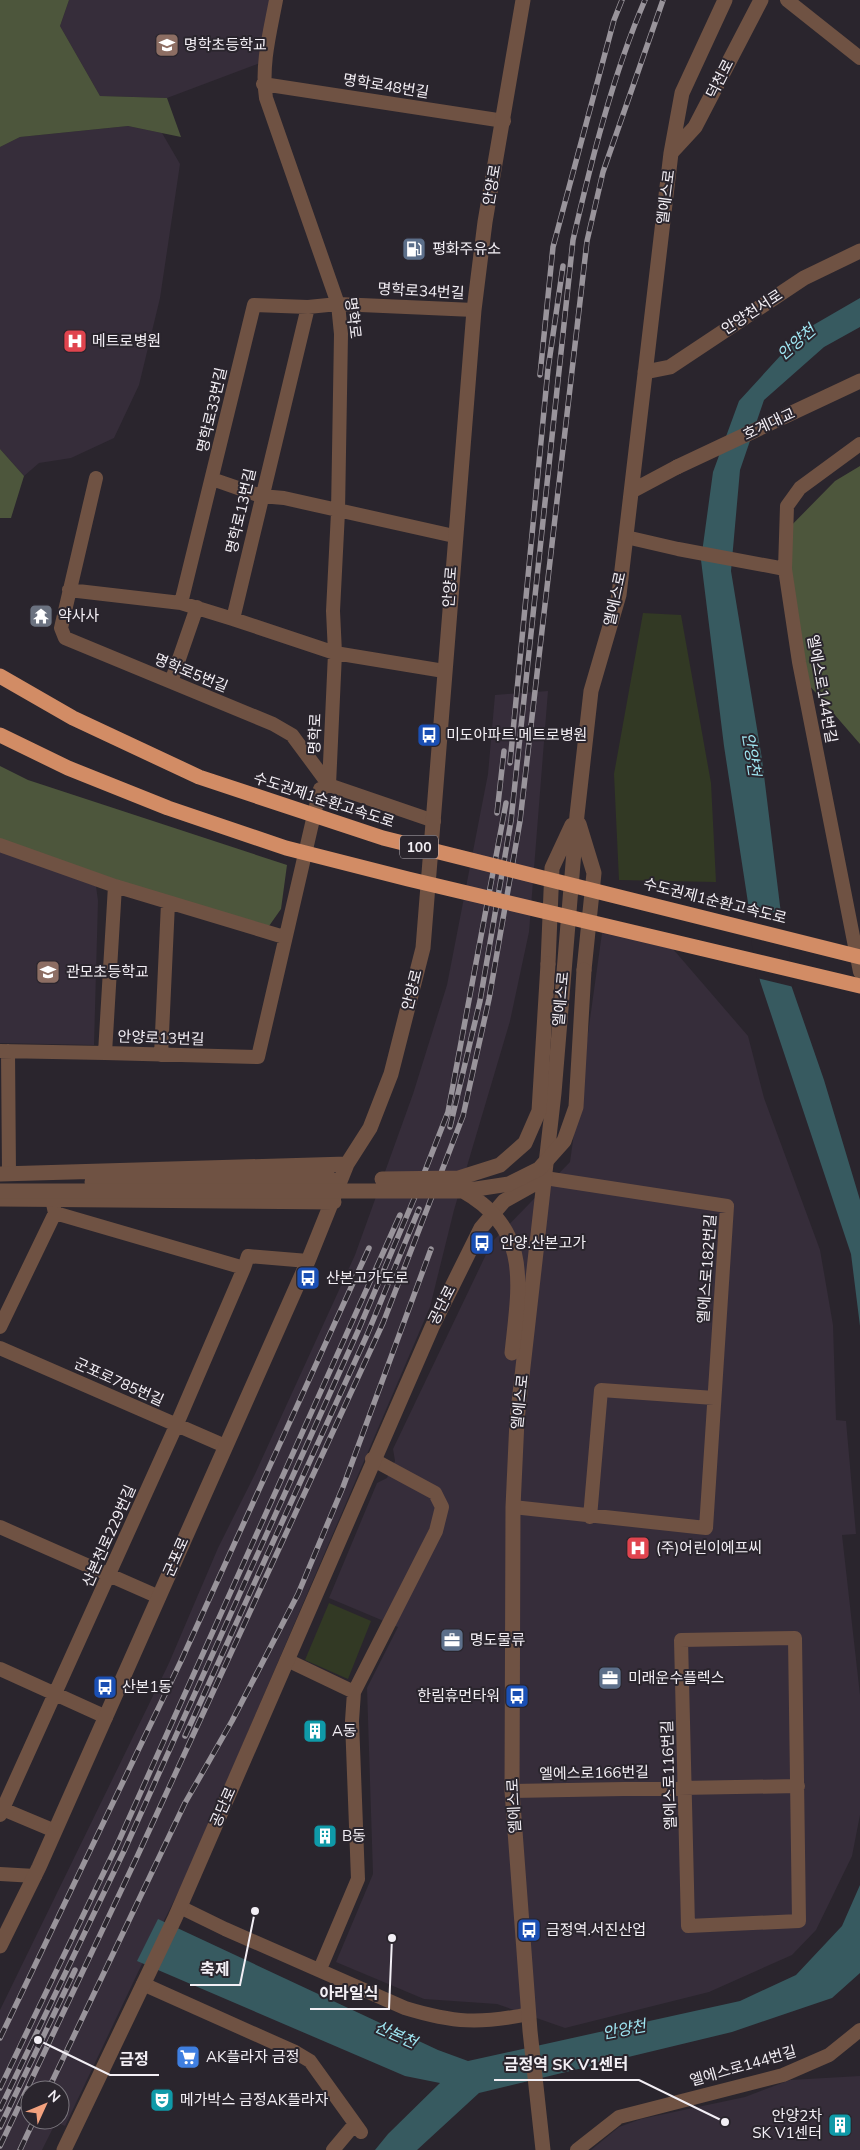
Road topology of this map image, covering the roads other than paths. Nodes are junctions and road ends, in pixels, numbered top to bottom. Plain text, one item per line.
1 (276, 0) edge
2 (523, 0) edge
3 (725, 0) edge
4 (762, 0) edge
5 (786, 0) edge
6 (860, 58) edge
7 (263, 84) junction
8 (504, 121) junction
9 (671, 153) junction
10 (860, 251) edge
11 (338, 304) junction
12 (308, 307) junction
13 (474, 310) junction
14 (645, 372) junction
15 (860, 381) edge
16 (860, 444) edge
17 (96, 478) dead end
18 (212, 480) junction
19 (632, 490) junction
20 (261, 496) junction
21 (338, 512) junction
22 (454, 536) junction
23 (626, 536) junction
24 (778, 568) junction
25 (69, 590) junction
26 (181, 603) junction
27 (197, 607) junction
28 (233, 619) junction
29 (335, 654) junction
30 (444, 671) junction
31 (0, 676) edge
32 (171, 682) junction
33 (0, 735) edge
34 (329, 785) junction
35 (577, 815) junction
36 (434, 821) junction
37 (0, 845) edge
38 (115, 886) junction
39 (168, 903) junction
40 (284, 937) junction
41 (860, 957) edge
42 (860, 972) edge
43 (860, 986) edge
44 (4, 1051) edge
45 (105, 1053) junction
46 (161, 1055) junction
47 (347, 1164) junction
48 (3, 1177) edge
49 (545, 1178) junction
50 (0, 1191) edge
51 (463, 1191) junction
52 (0, 1199) edge
53 (334, 1202) junction
54 (54, 1206) junction
55 (308, 1261) junction
56 (244, 1268) junction
57 (0, 1327) edge
58 (0, 1348) edge
59 (714, 1398) junction
60 (517, 1420) junction
61 (176, 1426) junction
62 (225, 1446) junction
63 (372, 1459) junction
64 (514, 1507) junction
65 (590, 1517) junction
66 (0, 1528) edge
67 (109, 1576) junction
68 (158, 1597) junction
69 (287, 1660) junction
70 (0, 1669) edge
71 (354, 1692) junction
72 (54, 1693) junction
73 (106, 1716) junction
74 (798, 1786) junction
75 (686, 1787) junction
76 (512, 1792) junction
77 (1, 1810) edge
78 (55, 1831) junction
79 (37, 1872) junction
80 (0, 1874) edge
81 (177, 1912) junction
82 (0, 1946) edge
83 (320, 1969) junction
84 (143, 1984) junction
85 (529, 2014) junction
86 (860, 2030) edge
87 (543, 2145) edge
88 (64, 2150) edge
89 (333, 2150) edge
90 (577, 2150) edge

1 - 7 street, 명학로
2 - 8 street, 안양로
3 - 9 street, 엘에스로
4 - 9 street, 덕천로
5 - 6 street
7 - 8 street, 명학로48번길
7 - 11 street, 명학로
8 - 13 street, 안양로
9 - 14 street, 엘에스로
10 - 14 street, 안양천서로
11 - 12 street, 명학로33번길
11 - 13 street, 명학로34번길
11 - 21 street, 명학로
12 - 18 street, 명학로33번길
12 - 20 street, 명학로13번길
13 - 22 street, 안양로
14 - 19 street, 엘에스로
15 - 19 street, 호계대교, bridge
16 - 24 street, 엘에스로144번길
17 - 25 street, 명학로5번길
18 - 20 street
18 - 26 street, 명학로33번길
19 - 23 street, 엘에스로
20 - 21 street
20 - 28 street, 명학로13번길
21 - 22 street
21 - 29 street, 명학로
22 - 30 street, 안양로
23 - 24 street
23 - 35 street, 엘에스로
24 - 42 street, 엘에스로144번길
25 - 26 street
25 - 32 street, 명학로5번길
26 - 27 street
27 - 28 street
27 - 32 street
28 - 29 street
29 - 30 street
29 - 34 street, 명학로
30 - 36 street, 안양로
31 - 41 highway, 수도권제1순환고속도로 / 100, bridge
32 - 34 street, 명학로5번길
33 - 43 highway, 100, bridge
34 - 36 street
34 - 40 street, 안양로13번길
35 - 48 street, bridge
35 - 49 street, 엘에스로
35 - 51 street, bridge
36 - 47 street, 안양로
37 - 38 street
38 - 39 street
38 - 45 street, 안양로13번길
39 - 40 street
39 - 46 street
40 - 46 street, 안양로13번길
44 - 45 street
44 - 48 street
45 - 46 street, 안양로13번길
47 - 48 street
47 - 53 street, 군포로
49 - 59 street, 엘에스로182번길
49 - 60 street, 엘에스로
49 - 63 street, 공단로
50 - 51 street, bridge
51 - 60 street, bridge
52 - 54 street
53 - 54 street
53 - 55 street, 군포로
54 - 56 street
54 - 57 street
55 - 56 street
55 - 62 street, 군포로
56 - 61 street, 산본천로229번길
58 - 61 street, 군포로785번길
59 - 65 street
59 - 65 street, 엘에스로182번길
60 - 64 street, 엘에스로
61 - 62 street, 군포로785번길
61 - 67 street, 산본천로229번길
62 - 68 street, 군포로
63 - 69 street, 공단로
63 - 71 street
64 - 65 street, 엘에스로182번길
64 - 76 street, 엘에스로
66 - 67 street
67 - 68 street
67 - 72 street, 산본천로229번길
68 - 73 street, 군포로
69 - 71 street
69 - 81 street, 공단로
70 - 72 street
71 - 83 street
72 - 73 street
72 - 77 street, 산본천로229번길
73 - 78 street, 군포로
74 - 75 street, 엘에스로166번길
74 - 75 street, 엘에스로116번길
74 - 75 street, 엘에스로116번길
75 - 76 street, 엘에스로166번길
76 - 85 street, 엘에스로
77 - 78 street
78 - 79 street, 군포로
79 - 80 street
79 - 82 street, 군포로
81 - 83 street
81 - 84 street, 공단로
83 - 85 street
84 - 88 street, 공단로
84 - 89 street
85 - 87 street, 엘에스로
86 - 90 street, 엘에스로144번길

